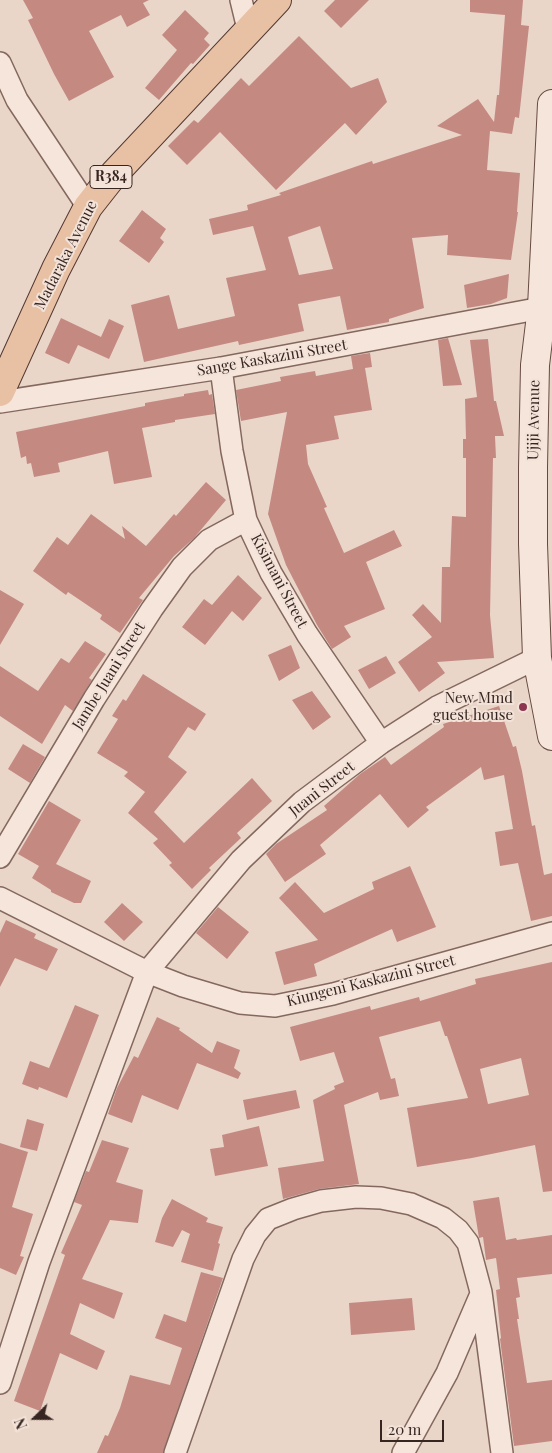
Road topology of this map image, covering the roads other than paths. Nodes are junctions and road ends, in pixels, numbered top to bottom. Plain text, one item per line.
1 (241, 0) edge
2 (277, 0) edge
3 (248, 29) junction
4 (0, 63) edge
5 (552, 104) edge
6 (88, 207) junction
7 (547, 306) edge
8 (221, 368) junction
9 (0, 392) edge
10 (0, 402) edge
11 (246, 520) junction
12 (537, 658) junction
13 (552, 736) edge
14 (381, 743) junction
15 (0, 857) edge
16 (0, 898) edge
17 (552, 932) edge
18 (147, 972) junction
19 (481, 1292) junction
20 (0, 1383) edge
21 (176, 1453) edge
22 (403, 1453) edge
23 (502, 1453) edge

1 - 3 street
2 - 3 main road, Madaraka Avenue / R384
3 - 6 main road, Madaraka Avenue / R384
4 - 6 street
5 - 7 main road, Ujiji Avenue
6 - 9 main road, Madaraka Avenue / R384
7 - 8 street, Sange Kaskazini Street
7 - 12 main road, Ujiji Avenue
8 - 10 street, Sange Kaskazini Street
8 - 11 street, Kisimani Street
11 - 14 street, Kisimani Street
11 - 15 street, Jambe Juani Street
12 - 13 main road, Ujiji Avenue
12 - 14 street, Juani Street
14 - 18 street, Juani Street
16 - 18 street, Kiungeni Kaskazini Street
17 - 18 street, Kiungeni Kaskazini Street
18 - 20 street, Juani Street
19 - 21 street
19 - 22 street
19 - 23 street

